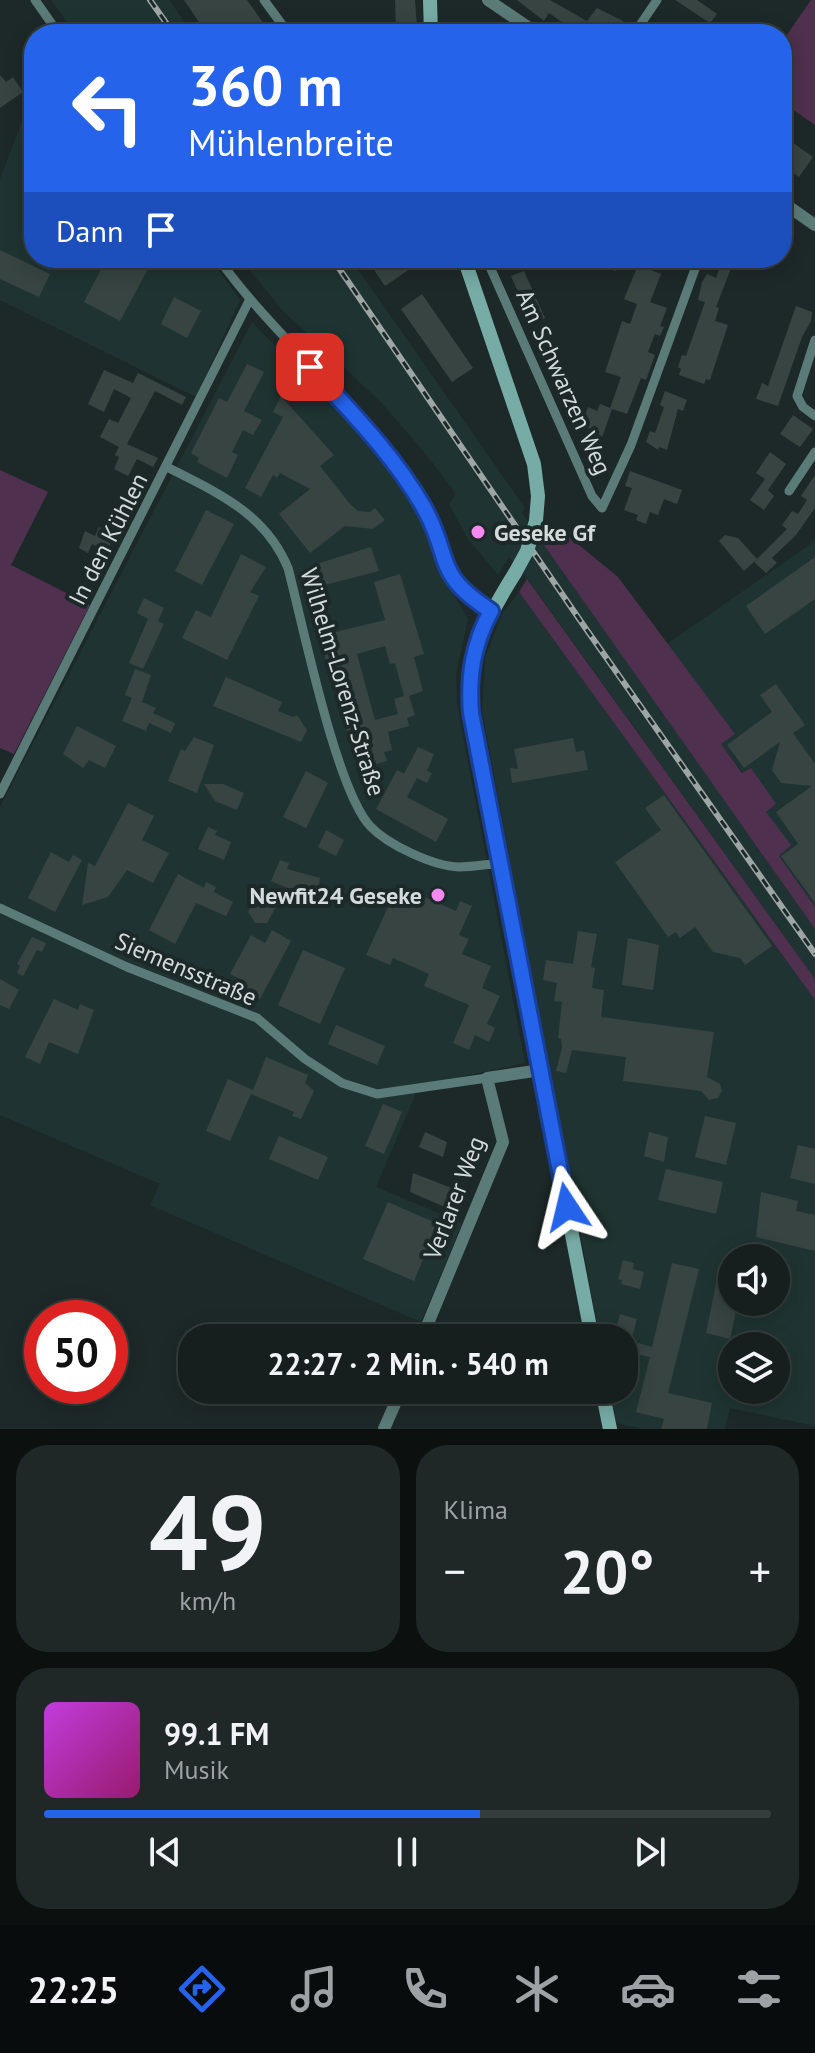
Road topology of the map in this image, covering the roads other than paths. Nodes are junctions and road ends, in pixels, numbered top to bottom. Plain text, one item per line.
1 (35, 0) edge
2 (264, 0) edge
3 (430, 0) edge
4 (488, 0) edge
5 (657, 0) edge
6 (52, 24) edge
7 (282, 24) edge
8 (431, 24) edge
9 (523, 24) edge
10 (641, 24) edge
11 (792, 209) edge
12 (815, 225) edge
13 (225, 268) edge
14 (467, 268) edge
15 (490, 268) edge
16 (695, 268) edge
17 (249, 301) junction
18 (815, 340) edge
19 (815, 416) edge
20 (815, 452) edge
21 (167, 467) junction
22 (789, 491) dead end
23 (491, 611) junction
24 (0, 794) edge
25 (502, 863) junction
26 (0, 908) edge
27 (541, 1070) junction
28 (487, 1078) junction
29 (428, 1324) edge
30 (589, 1324) edge
31 (395, 1404) edge
32 (605, 1404) edge
33 (384, 1429) edge
34 (610, 1429) edge

1 - 6 street
2 - 7 street
3 - 8 main road
4 - 9 street
5 - 10 street
11 - 12 street
13 - 17 street
14 - 23 main road, bridge
15 - 16 street, Am Schwarzen Weg
17 - 21 street, In den Kühlen
17 - 23 street
18 - 19 street
20 - 22 street
21 - 24 street, In den Kühlen
21 - 25 street, Wilhelm-Lorenz-Straße
23 - 25 main road
25 - 27 main road
26 - 28 street, Siemensstraße
27 - 28 street
27 - 30 main road
28 - 29 street, Verlarer Weg
31 - 33 street
32 - 34 main road

